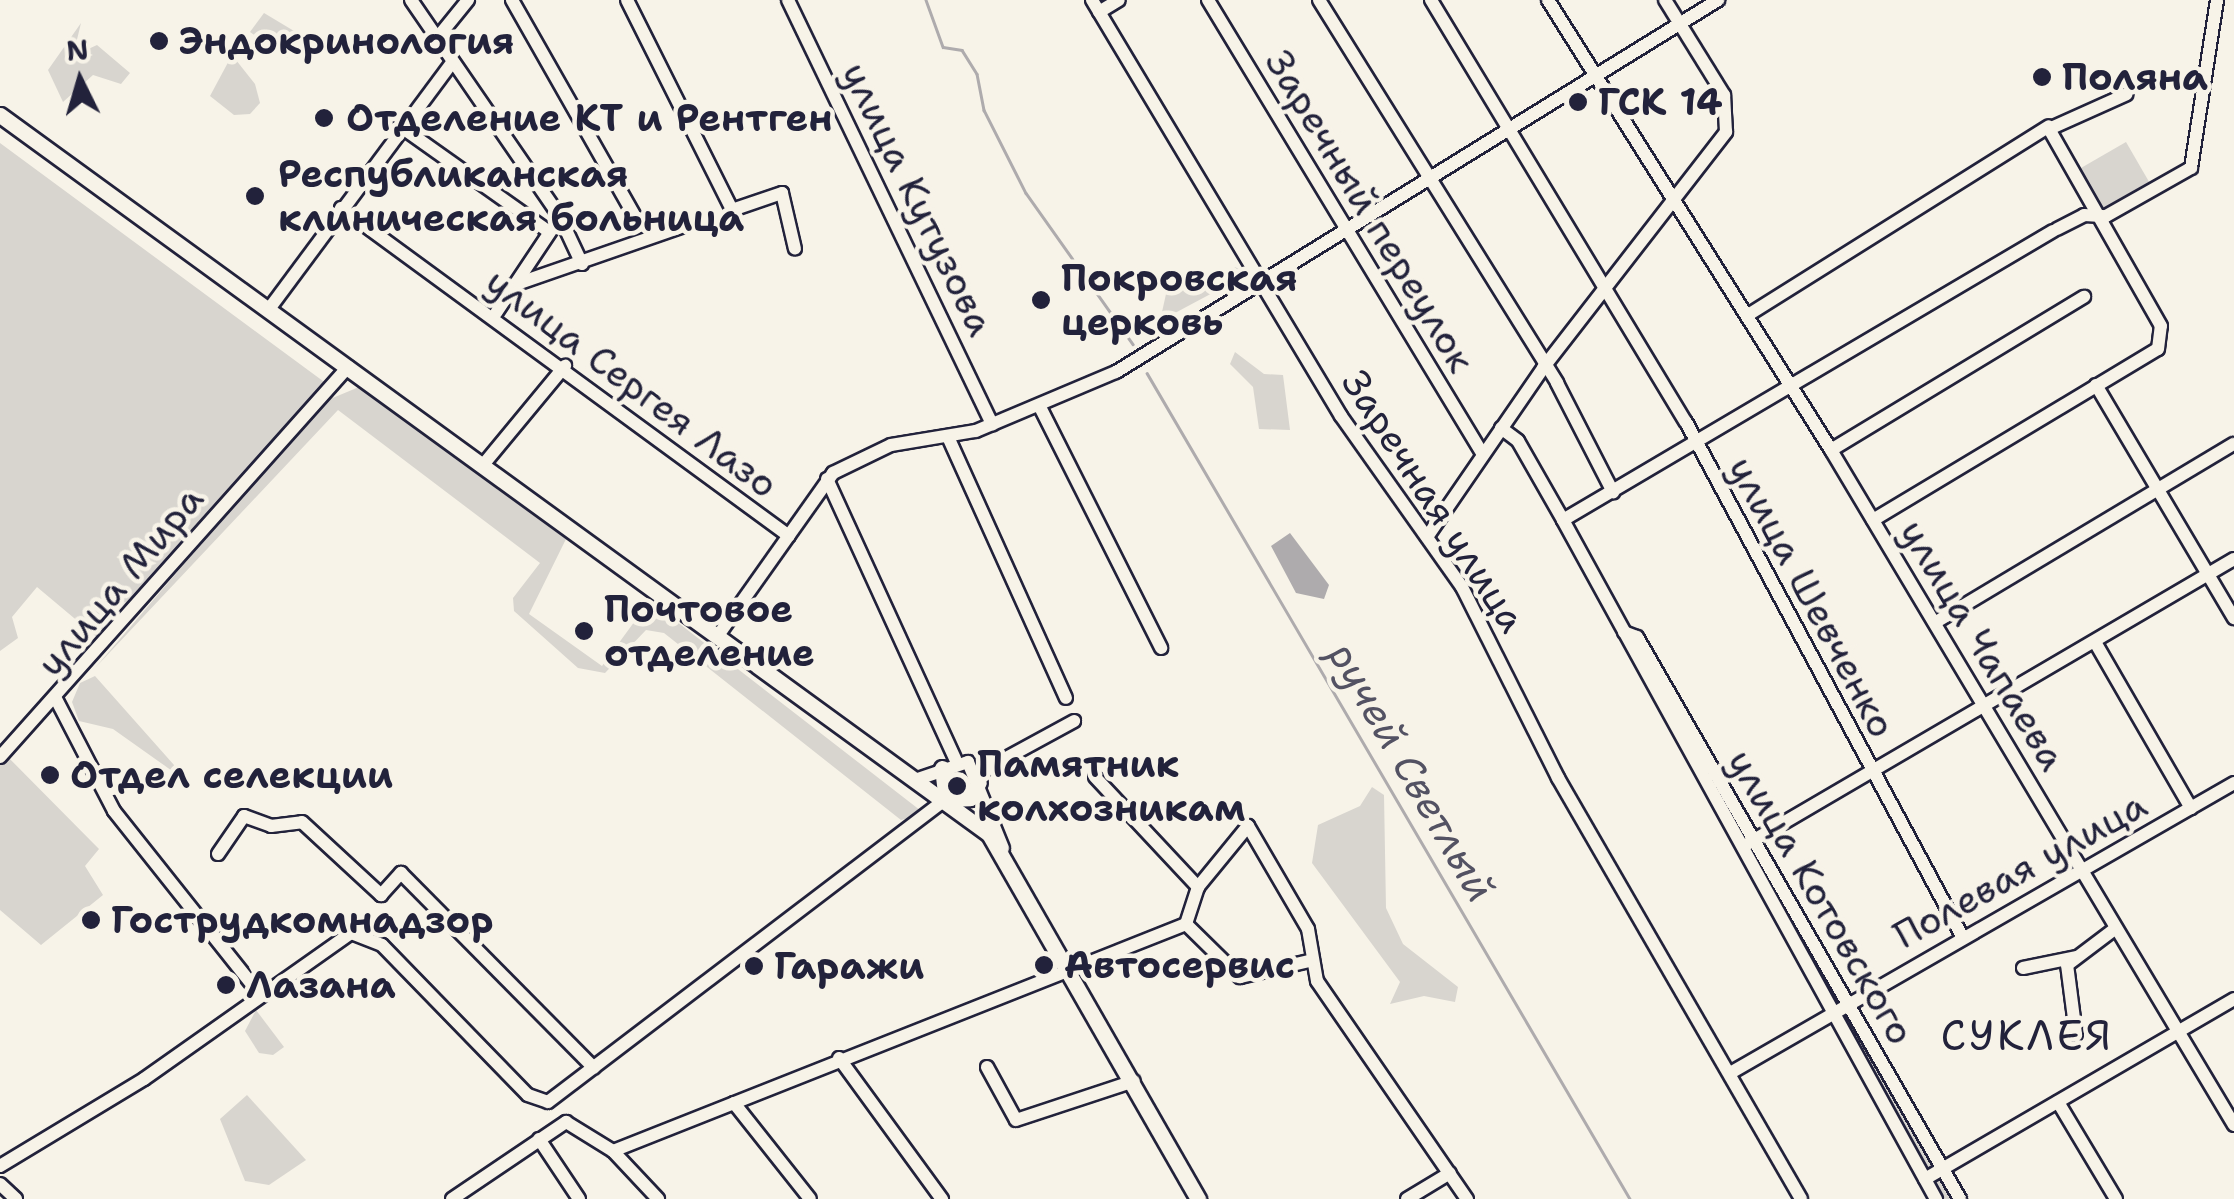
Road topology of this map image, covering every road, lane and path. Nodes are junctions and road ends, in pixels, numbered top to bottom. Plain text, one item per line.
1 (410, 0) edge
2 (468, 0) edge
3 (512, 0) edge
4 (627, 0) edge
5 (788, 0) edge
6 (1118, 0) edge
7 (1208, 0) edge
8 (1319, 0) edge
9 (1431, 0) edge
10 (1548, 0) edge
11 (1665, 0) edge
12 (1718, 0) edge
13 (2216, 0) edge
14 (1096, 6) edge
15 (1679, 24) junction
16 (438, 37) junction
17 (452, 62) junction
18 (1596, 73) junction
19 (2127, 94) dead end
20 (0, 115) edge
21 (1510, 125) junction
22 (400, 126) junction
23 (2049, 126) junction
24 (1424, 176) junction
25 (1673, 201) junction
26 (342, 208) junction
27 (2092, 214) junction
28 (560, 217) junction
29 (638, 222) dead end
30 (687, 225) dead end
31 (1342, 226) junction
32 (549, 232) junction
33 (796, 249) dead end
34 (582, 264) junction
35 (1263, 277) junction
36 (1605, 284) junction
37 (508, 286) junction
38 (2084, 296) dead end
39 (269, 309) junction
40 (496, 313) junction
41 (1748, 315) junction
42 (348, 366) junction
43 (565, 366) junction
44 (1543, 368) junction
45 (2096, 385) junction
46 (1791, 389) junction
47 (1038, 405) junction
48 (1515, 409) junction
49 (992, 424) junction
50 (1501, 428) junction
51 (948, 439) junction
52 (1518, 441) junction
53 (1697, 444) junction
54 (2234, 444) edge
55 (1831, 450) junction
56 (1482, 453) junction
57 (483, 465) junction
58 (827, 479) junction
59 (1613, 492) junction
60 (2157, 493) junction
61 (1563, 520) junction
62 (1873, 520) junction
63 (790, 536) junction
64 (1427, 537) junction
65 (2234, 559) edge
66 (2208, 575) junction
67 (2234, 618) edge
68 (1936, 622) junction
69 (1624, 632) junction
70 (717, 636) junction
71 (2096, 642) junction
72 (1162, 648) dead end
73 (55, 697) junction
74 (1066, 698) dead end
75 (1986, 705) junction
76 (1074, 721) dead end
77 (0, 757) edge
78 (948, 764) junction
79 (1871, 773) junction
80 (1095, 776) dead end
81 (977, 778) junction
82 (918, 779) junction
83 (2234, 782) edge
84 (946, 799) junction
85 (2191, 808) junction
86 (1756, 840) junction
87 (1742, 846) junction
88 (1003, 848) junction
89 (218, 854) dead end
90 (2082, 871) junction
91 (1198, 887) junction
92 (1186, 924) junction
93 (2116, 928) junction
94 (1963, 938) junction
95 (2076, 956) junction
96 (1309, 961) junction
97 (1071, 967) junction
98 (2023, 968) dead end
99 (261, 996) junction
100 (2234, 998) edge
101 (1846, 1002) junction
102 (1831, 1010) junction
103 (2178, 1033) junction
104 (2076, 1034) dead end
105 (839, 1058) junction
106 (987, 1067) dead end
107 (594, 1068) junction
108 (1732, 1072) junction
109 (1134, 1081) junction
110 (552, 1099) junction
111 (2058, 1102) junction
112 (734, 1104) junction
113 (566, 1122) junction
114 (2234, 1125) edge
115 (539, 1139) junction
116 (613, 1151) junction
117 (0, 1166) edge
118 (1942, 1168) junction
119 (1450, 1173) junction
120 (1924, 1179) junction
121 (0, 1184) edge
122 (16, 1199) edge
123 (454, 1199) edge
124 (578, 1199) edge
125 (658, 1199) edge
126 (810, 1199) edge
127 (942, 1199) edge
128 (1198, 1199) edge
129 (1407, 1199) edge
130 (1467, 1199) edge
131 (1801, 1199) edge
132 (1936, 1199) edge
133 (1960, 1199) edge
134 (2116, 1199) edge

1 - 16 street
2 - 16 street
3 - 29 street
4 - 33 street
5 - 49 street, улица Кутузова
6 - 14 street
7 - 31 street, Заречный переулок
8 - 24 street
9 - 21 street, улица Шевченко
10 - 18 street, улица Чапаева
11 - 15 street
12 - 15 street
13 - 27 street
14 - 35 street, Заречная улица
15 - 18 street
15 - 25 street
16 - 17 street
17 - 22 street
17 - 28 street
18 - 21 street
18 - 25 street, улица Чапаева
19 - 23 street
20 - 39 main road
21 - 24 street
21 - 36 street, улица Шевченко
22 - 26 street
22 - 32 street
23 - 27 street
23 - 41 street
24 - 31 street
24 - 44 street
25 - 36 street
25 - 41 street, улица Чапаева
26 - 39 street
26 - 40 street, улица Сергея Лазо
27 - 45 street
27 - 46 street
28 - 32 street
28 - 34 street
30 - 34 street
31 - 35 street
31 - 56 street, Заречный переулок
32 - 37 street
34 - 37 street
35 - 47 street
35 - 64 street, Заречная улица
36 - 44 street
36 - 53 street, улица Шевченко
37 - 40 street
38 - 55 street
39 - 42 main road
40 - 43 street, улица Сергея Лазо
41 - 46 street, улица Чапаева
42 - 57 main road
42 - 73 street, улица Мира
43 - 57 street
43 - 63 street, улица Сергея Лазо
44 - 48 street
44 - 59 street
45 - 60 street
45 - 62 street
46 - 53 street
46 - 55 street, улица Чапаева
47 - 49 street
47 - 72 street
48 - 50 street
48 - 52 street
49 - 51 street
50 - 52 street, улица Котовского
50 - 56 street
51 - 58 street
51 - 74 street
52 - 61 street, улица Котовского
53 - 59 street
53 - 79 street, улица Шевченко
54 - 60 street
55 - 62 street, улица Чапаева
56 - 64 street
57 - 70 main road
58 - 63 street
58 - 78 street
59 - 61 street
60 - 66 street
60 - 68 street
61 - 69 street, улица Котовского
62 - 68 street, улица Чапаева
63 - 70 street
64 - 108 street, Заречная улица
65 - 66 street
66 - 67 street
66 - 71 street
68 - 75 street, улица Чапаева
69 - 86 street, улица Котовского
69 - 87 street, улица Котовского
70 - 82 main road
71 - 75 street
71 - 85 street
73 - 77 street
73 - 99 street, улица Мира
75 - 79 street
75 - 90 street, улица Чапаева
76 - 81 street
78 - 81 street
78 - 82 street
78 - 84 main road
79 - 86 street
79 - 94 street, улица Шевченко
80 - 91 street
81 - 84 main road
81 - 88 street
82 - 84 main road
83 - 85 street, Полевая улица
84 - 88 main road
84 - 107 street
85 - 90 street, Полевая улица
86 - 87 street
86 - 101 street, улица Котовского
87 - 102 street, улица Котовского
88 - 97 main road
89 - 107 street
90 - 93 street, улица Чапаева
90 - 94 street, Полевая улица
91 - 92 street
91 - 96 street
92 - 96 street
92 - 97 street
93 - 95 street
93 - 103 street, улица Чапаева
94 - 101 street, Полевая улица
95 - 98 street
95 - 104 street
96 - 119 street
97 - 105 street
97 - 109 main road
99 - 110 street
99 - 117 street
100 - 103 street
101 - 102 street, Полевая улица
101 - 118 street, улица Котовского
102 - 108 street, Полевая улица
102 - 120 street, улица Котовского
103 - 111 street
103 - 114 street, улица Чапаева
105 - 112 street
105 - 127 street
106 - 109 street
107 - 110 street
108 - 131 street, Заречная улица
109 - 128 main road
110 - 113 street
111 - 118 street
111 - 134 street
112 - 116 street
112 - 126 street
113 - 115 street
113 - 116 street
115 - 123 street
115 - 124 street
116 - 125 street
118 - 120 street
118 - 133 street, улица Котовского
119 - 129 street
119 - 130 street
120 - 132 street, улица Котовского
121 - 122 street

